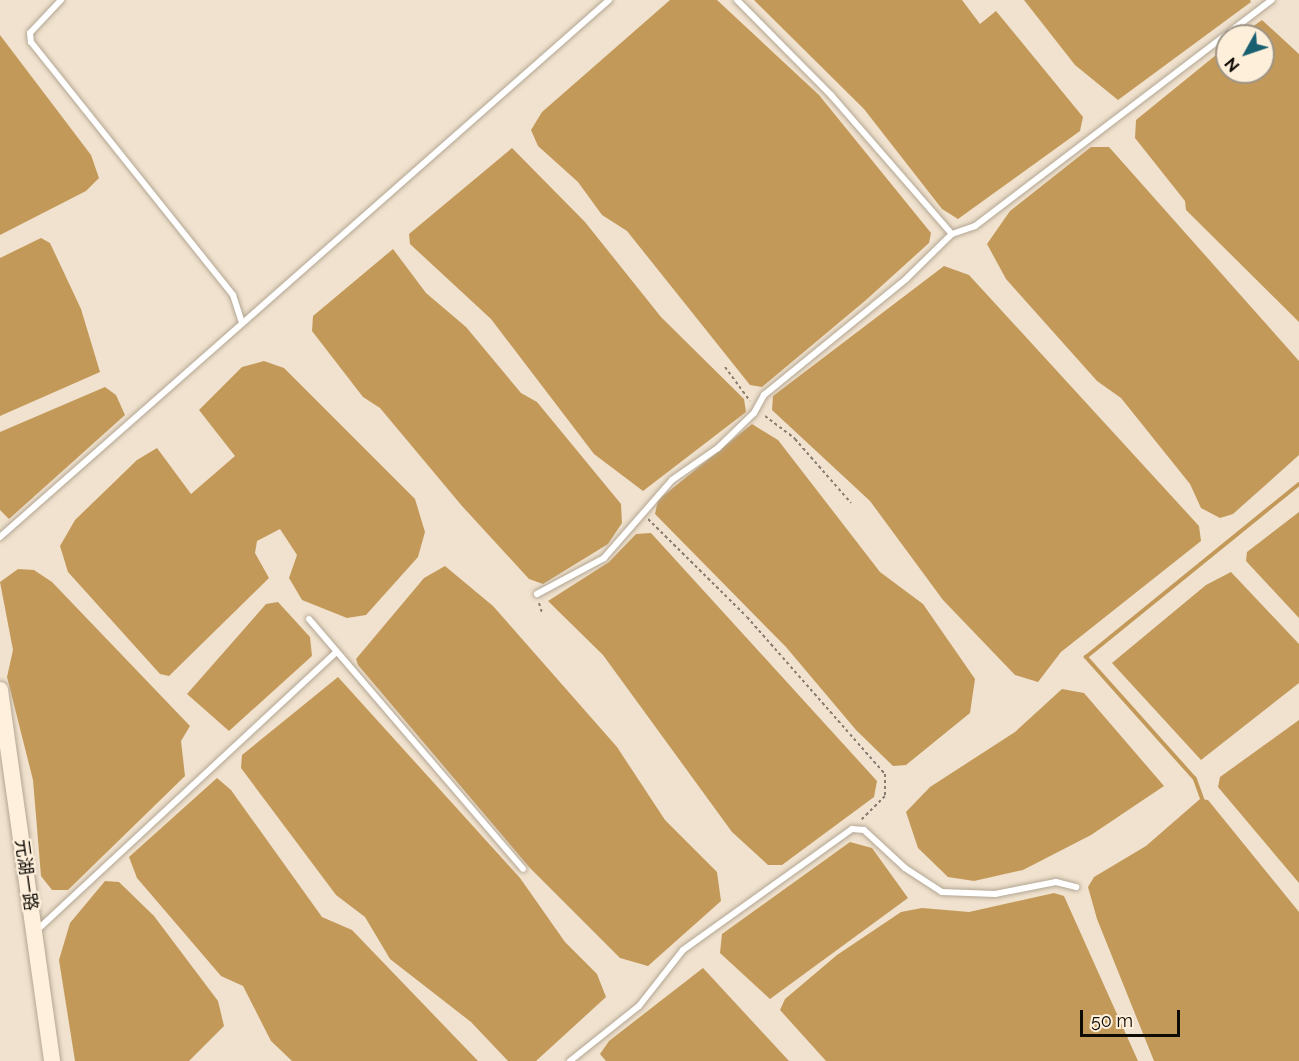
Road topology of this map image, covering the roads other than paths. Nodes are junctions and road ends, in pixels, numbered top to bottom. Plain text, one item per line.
1 (61, 0) edge
2 (609, 0) edge
3 (737, 0) edge
4 (1272, 0) edge
5 (952, 234) junction
6 (242, 323) junction
7 (0, 537) edge
8 (537, 594) dead end
9 (309, 619) dead end
10 (336, 652) junction
11 (0, 690) edge
12 (523, 869) dead end
13 (1076, 887) dead end
14 (34, 932) junction
15 (52, 1061) edge
16 (570, 1061) edge

1 - 6 lane
2 - 6 lane
3 - 5 lane
4 - 5 lane
5 - 8 lane
6 - 7 lane
9 - 10 lane
10 - 12 lane
10 - 14 lane
11 - 14 main road, 元湖一路
13 - 16 lane
14 - 15 main road, 元湖一路

